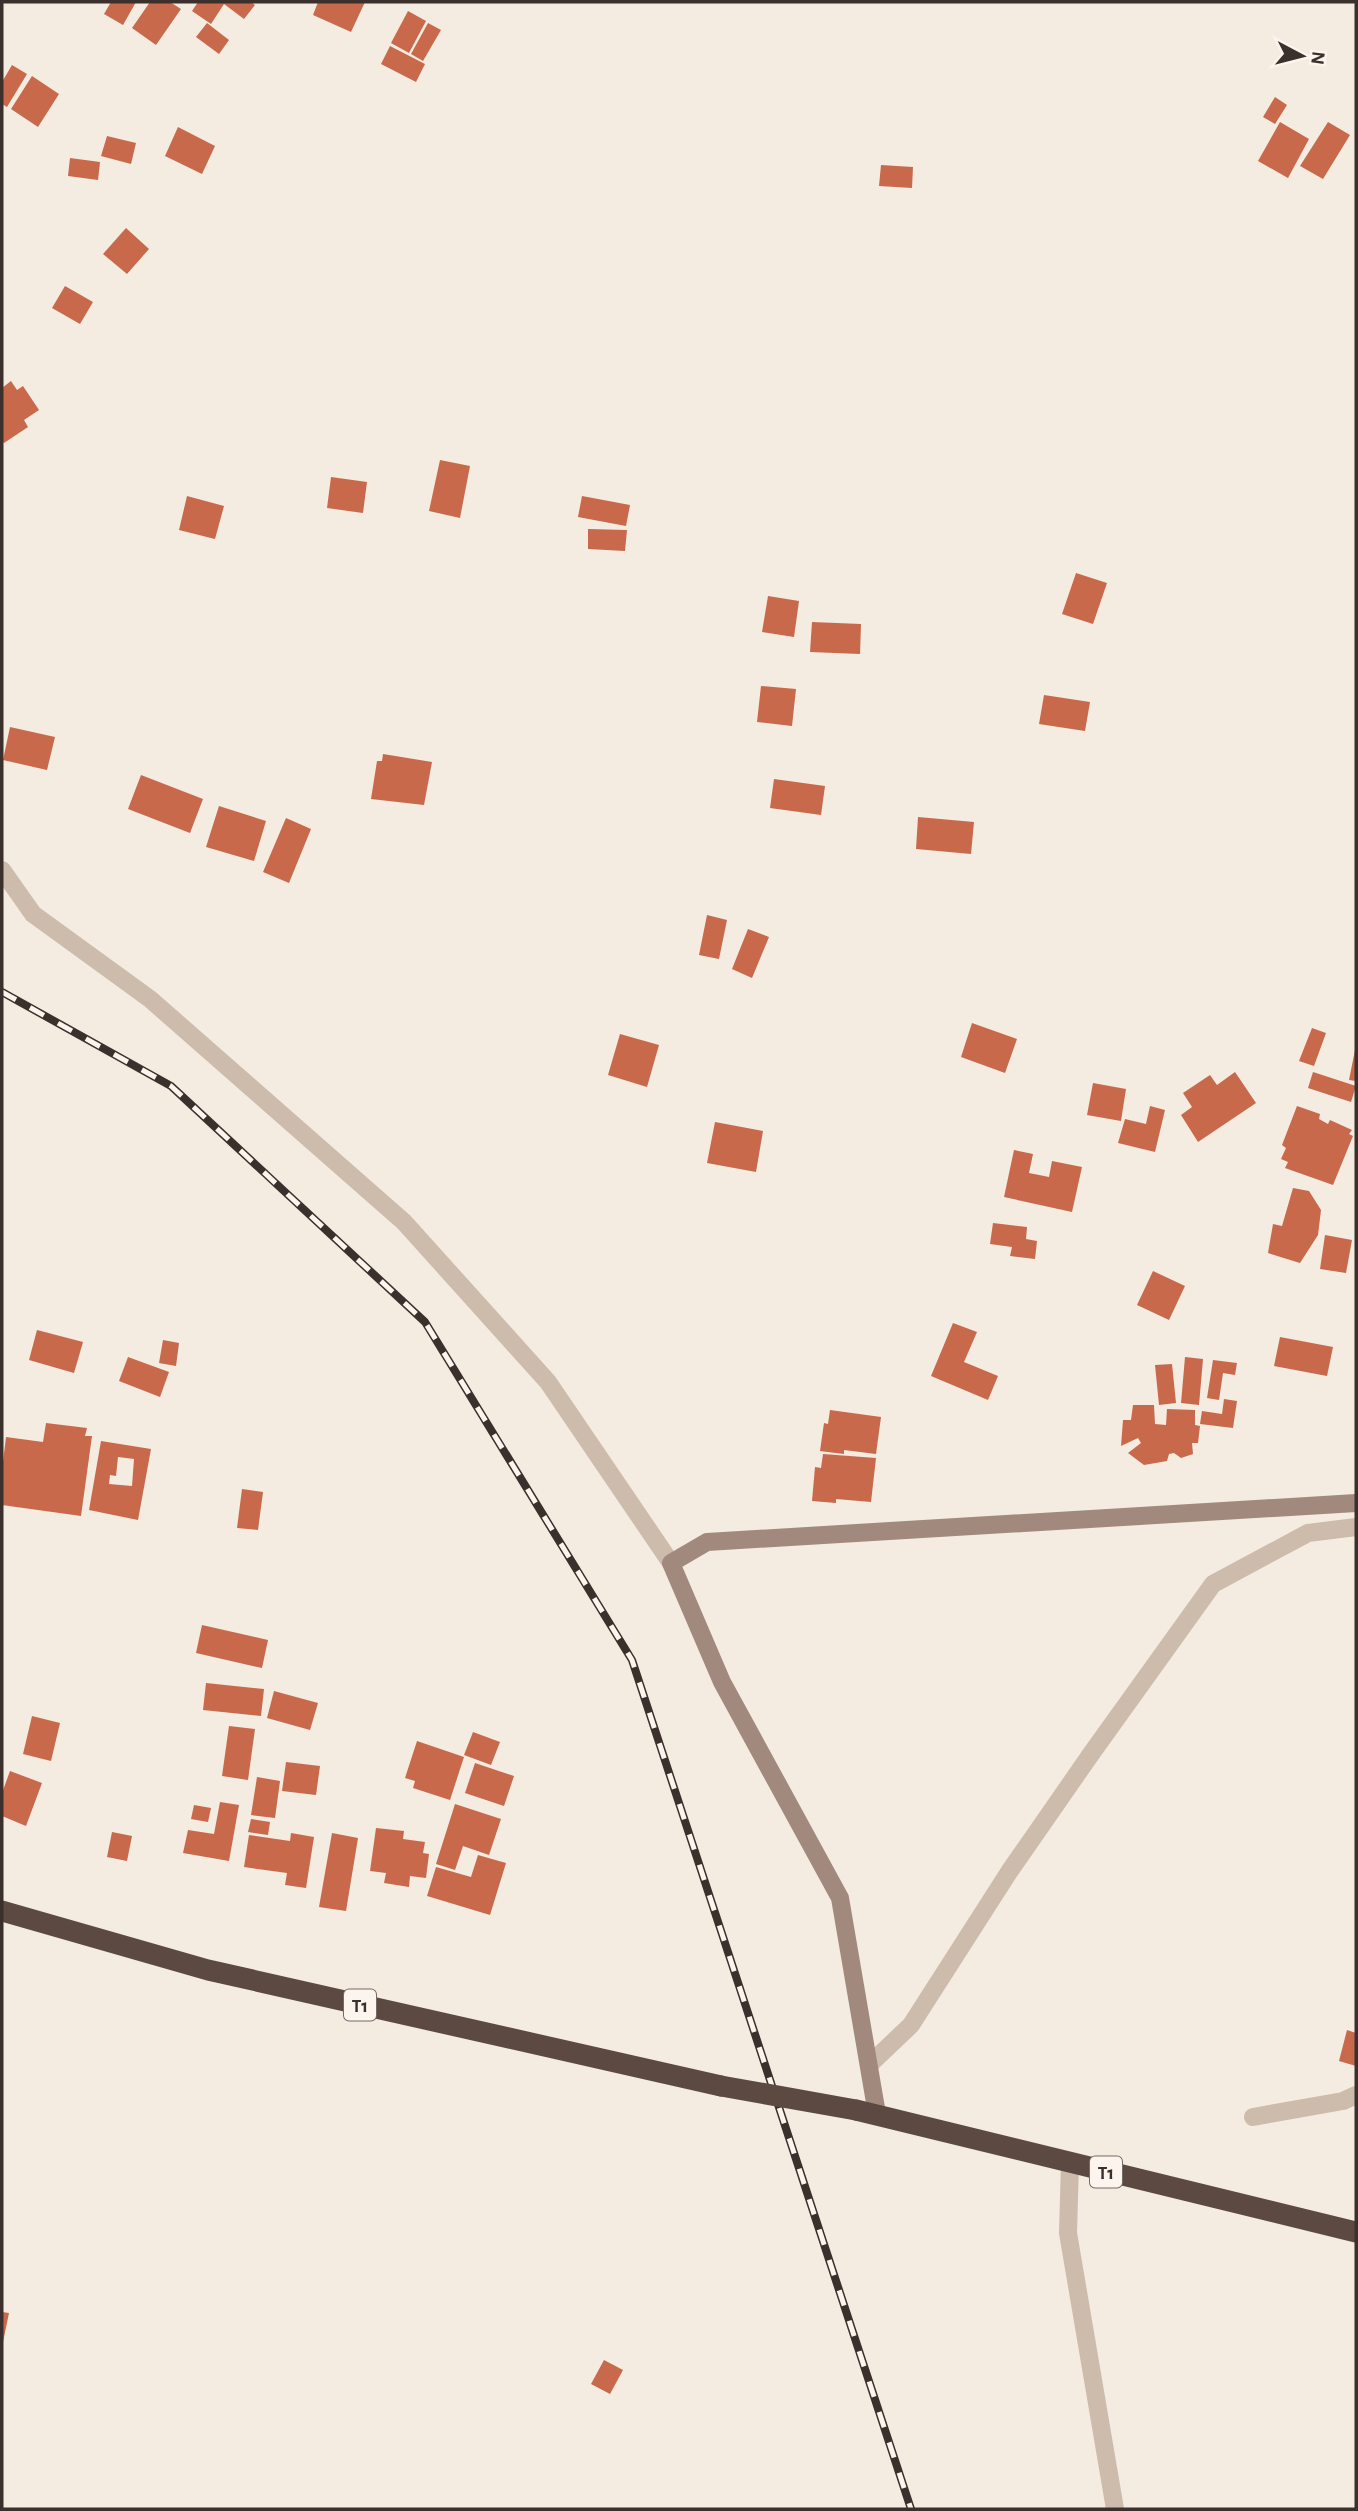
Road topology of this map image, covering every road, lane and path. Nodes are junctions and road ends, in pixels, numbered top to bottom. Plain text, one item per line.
1 (2, 870) edge
2 (1356, 1503) edge
3 (1356, 1527) edge
4 (671, 1563) junction
5 (2, 1911) edge
6 (869, 2065) junction
7 (1356, 2095) edge
8 (877, 2114) junction
9 (1253, 2117) dead end
10 (1070, 2163) junction
11 (1356, 2232) edge
12 (1115, 2509) edge

1 - 4 street
2 - 4 street
3 - 6 street
4 - 6 street
5 - 8 highway, T1, bridge
6 - 8 street
7 - 9 street
8 - 10 highway, T1
10 - 11 highway, T1
10 - 12 street

